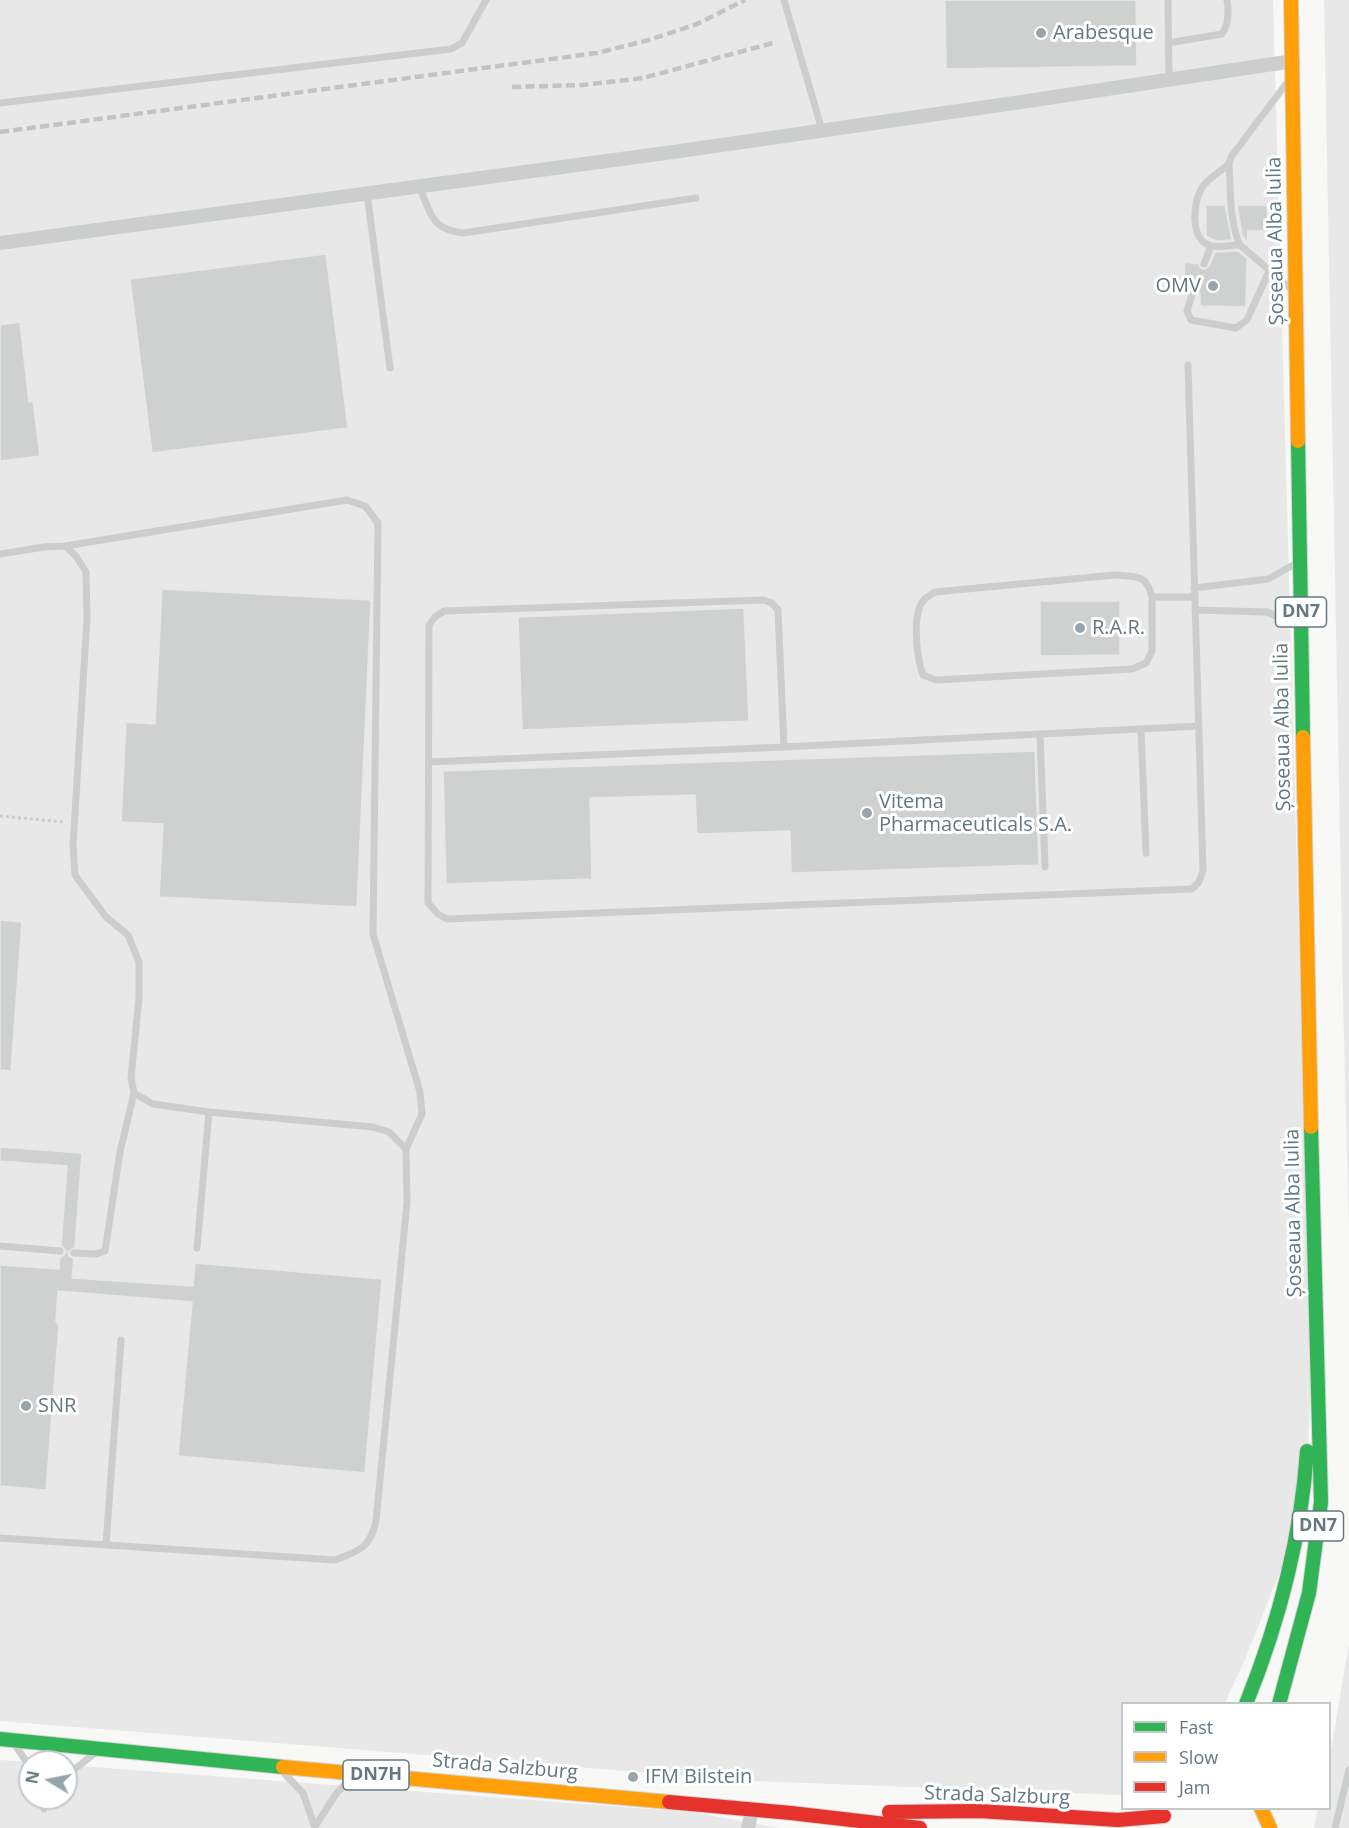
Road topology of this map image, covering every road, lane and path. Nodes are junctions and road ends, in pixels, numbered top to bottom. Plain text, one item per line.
1 (486, 0) edge
2 (784, 0) edge
3 (1168, 0) edge
4 (1227, 0) edge
5 (1291, 0) edge
6 (1168, 43) junction
7 (1293, 68) junction
8 (1169, 80) junction
9 (0, 103) edge
10 (822, 130) junction
11 (1229, 164) junction
12 (419, 186) junction
13 (367, 193) junction
14 (696, 198) dead end
15 (0, 243) edge
16 (1240, 245) junction
17 (1211, 246) junction
18 (1204, 264) dead end
19 (1269, 271) junction
20 (1297, 293) junction
21 (1192, 294) dead end
22 (1188, 365) dead end
23 (390, 368) dead end
24 (65, 546) junction
25 (0, 554) edge
26 (1300, 561) junction
27 (1194, 588) junction
28 (1152, 597) junction
29 (1195, 597) junction
30 (1195, 610) junction
31 (1301, 628) junction
32 (1199, 726) junction
33 (1141, 729) junction
34 (1040, 734) junction
35 (784, 747) junction
36 (429, 762) junction
37 (0, 816) edge
38 (74, 823) junction
39 (1146, 853) dead end
40 (1045, 867) dead end
41 (134, 1093) junction
42 (209, 1112) junction
43 (406, 1149) junction
44 (0, 1246) edge
45 (197, 1248) dead end
46 (60, 1251) dead end
47 (74, 1253) dead end
48 (121, 1340) dead end
49 (1316, 1345) junction
50 (0, 1538) edge
51 (106, 1544) junction
52 (1247, 1702) edge
53 (1280, 1702) edge
54 (6, 1739) edge
55 (101, 1749) junction
56 (18, 1753) edge
57 (78, 1767) edge
58 (278, 1767) junction
59 (1349, 1770) edge
60 (356, 1773) junction
61 (1262, 1810) edge
62 (1268, 1810) edge
63 (752, 1811) junction
64 (791, 1814) junction
65 (1165, 1818) edge
66 (1270, 1826) edge
67 (315, 1827) edge
68 (748, 1828) edge
69 (864, 1828) edge
70 (920, 1828) edge
71 (1335, 1828) edge

1 - 9 lane
2 - 10 lane
3 - 6 lane
4 - 6 lane
5 - 7 main road, Șoseaua Alba Iulia / DN7
6 - 8 lane
7 - 8 street
7 - 11 lane
7 - 20 main road, Șoseaua Alba Iulia / DN7
8 - 10 street
10 - 12 street
11 - 16 lane
11 - 17 lane
12 - 13 street
12 - 14 lane
13 - 15 street
13 - 23 lane
16 - 17 lane
16 - 19 lane
17 - 18 lane
19 - 20 lane
19 - 21 lane
20 - 26 main road, Șoseaua Alba Iulia / DN7
22 - 27 lane
24 - 25 lane
24 - 38 lane
24 - 43 lane
26 - 27 lane
26 - 31 main road, Șoseaua Alba Iulia / DN7
27 - 29 lane
28 - 28 lane
28 - 29 lane
29 - 30 lane
30 - 31 lane
30 - 32 lane
31 - 49 main road, Șoseaua Alba Iulia / DN7
32 - 33 lane
32 - 36 lane
33 - 34 lane
33 - 39 lane
34 - 35 lane
34 - 40 lane
35 - 36 lane
35 - 36 lane
37 - 38 path
38 - 41 lane
41 - 42 lane
41 - 47 lane
42 - 43 lane
42 - 45 lane
43 - 51 lane
44 - 46 lane
48 - 51 lane
49 - 52 main road, Șoseaua Alba Iulia / DN7
49 - 53 main road, Șoseaua Alba Iulia / DN7
50 - 51 lane
54 - 55 main road, Strada Salzburg / DN7H
54 - 56 lane
55 - 57 lane
55 - 58 main road, Strada Salzburg / DN7H
58 - 60 main road, Strada Salzburg / DN7H
58 - 67 lane
59 - 71 lane
60 - 63 main road, Strada Salzburg / DN7H
60 - 67 lane
61 - 66 main road
62 - 66 main road
63 - 64 main road, Strada Salzburg / DN7H
63 - 68 street
64 - 65 main road, Strada Salzburg / DN7H
64 - 69 main road, DN7H
64 - 70 main road, Strada Salzburg / DN7H

